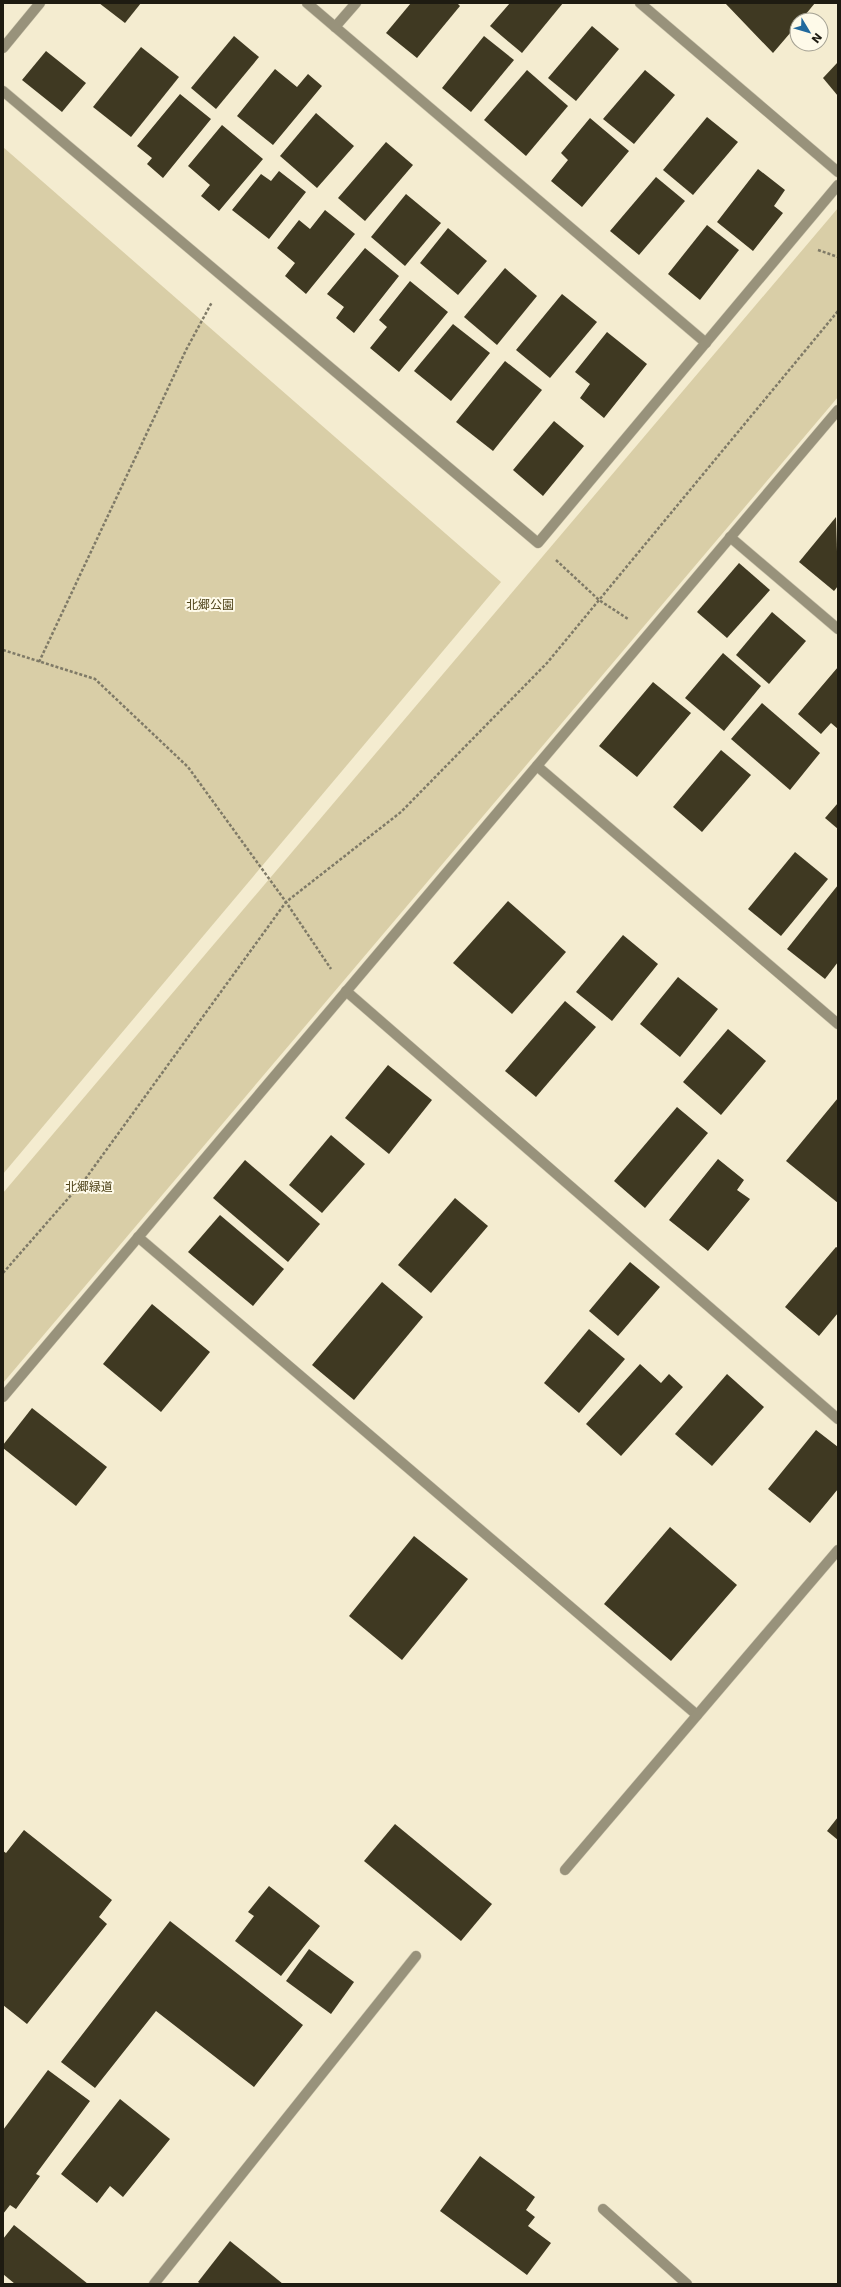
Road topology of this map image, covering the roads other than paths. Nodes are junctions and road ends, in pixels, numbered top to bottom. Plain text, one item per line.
1 (40, 3) edge
2 (307, 3) edge
3 (356, 3) edge
4 (640, 3) edge
5 (335, 27) junction
6 (3, 48) edge
7 (3, 91) edge
8 (838, 172) edge
9 (838, 185) edge
10 (706, 343) junction
11 (838, 410) edge
12 (730, 537) junction
13 (838, 629) edge
14 (538, 766) junction
15 (346, 991) junction
16 (838, 1024) edge
17 (138, 1237) junction
18 (3, 1397) edge
19 (838, 1419) edge
20 (838, 1550) edge
21 (697, 1715) junction
22 (565, 1870) dead end
23 (416, 1956) dead end
24 (603, 2209) dead end
25 (154, 2284) edge
26 (687, 2284) edge

1 - 6 street
2 - 5 street
3 - 5 street
4 - 8 street
5 - 10 street
7 - 10 street
9 - 10 street
11 - 12 street
12 - 13 street
12 - 14 street
14 - 15 street
14 - 16 street
15 - 17 street
15 - 19 street
17 - 18 street
17 - 21 street
20 - 21 street
21 - 22 street
23 - 25 street
24 - 26 street

